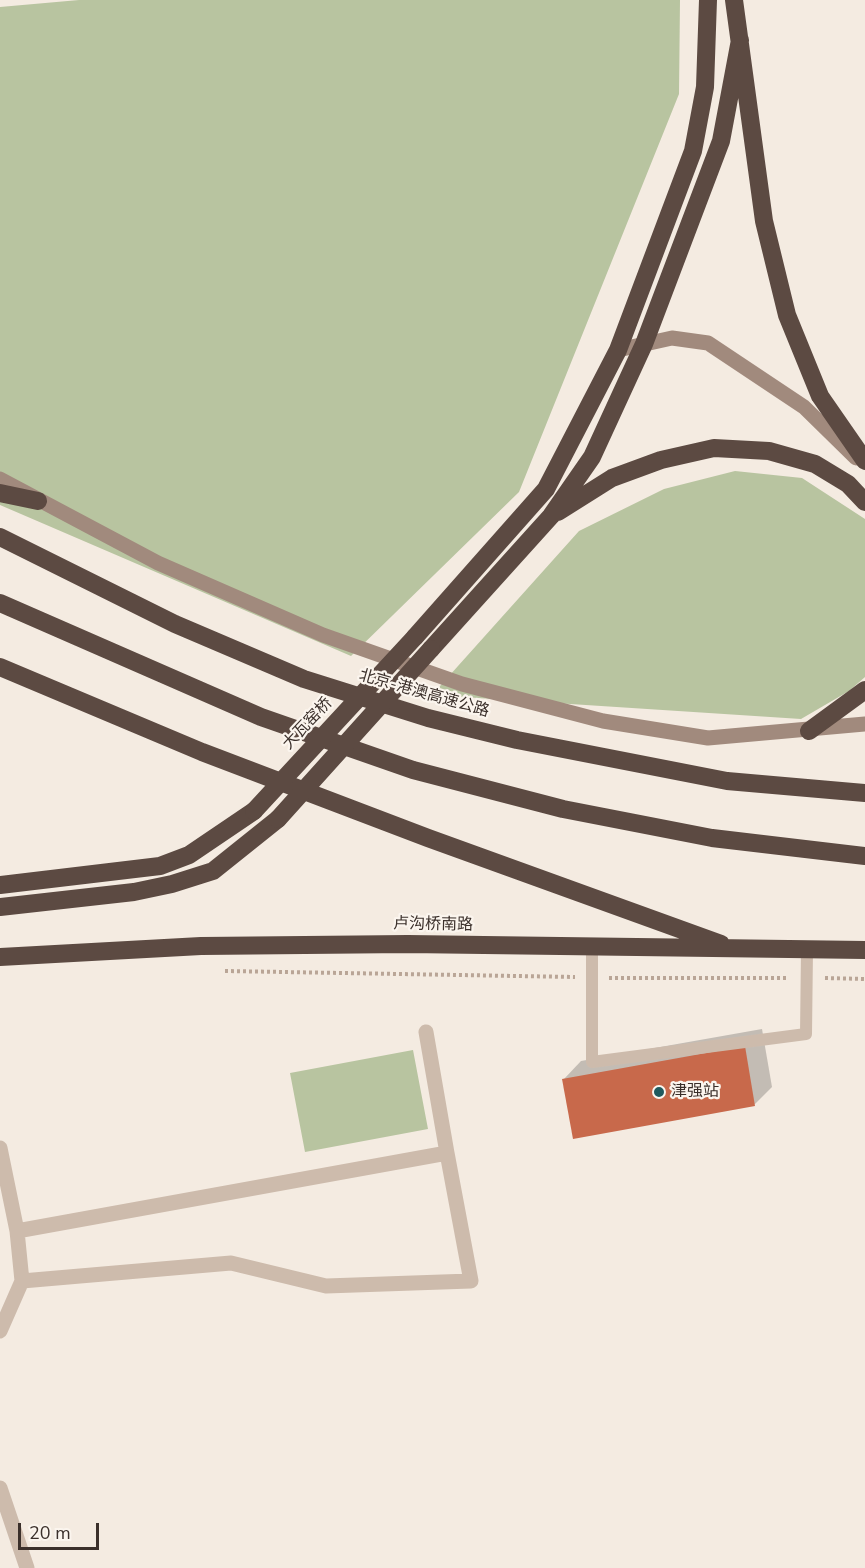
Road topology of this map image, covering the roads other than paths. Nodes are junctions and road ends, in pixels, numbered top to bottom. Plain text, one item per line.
1 (708, 0) edge
2 (734, 0) edge
3 (740, 40) junction
4 (644, 344) junction
5 (618, 350) junction
6 (865, 461) edge
7 (865, 466) edge
8 (0, 479) edge
9 (0, 493) edge
10 (38, 501) junction
11 (865, 501) edge
12 (551, 516) junction
13 (0, 537) edge
14 (0, 603) edge
15 (0, 667) edge
16 (0, 680) edge
17 (865, 690) edge
18 (71, 699) junction
19 (865, 724) edge
20 (809, 731) junction
21 (865, 794) edge
22 (865, 856) edge
23 (0, 885) edge
24 (0, 907) edge
25 (592, 947) junction
26 (735, 950) junction
27 (807, 950) junction
28 (865, 950) edge
29 (0, 957) edge
30 (426, 1032) dead end
31 (0, 1148) edge
32 (447, 1153) junction
33 (16, 1232) junction
34 (22, 1281) junction
35 (0, 1331) edge
36 (0, 1488) edge
37 (27, 1568) edge

1 - 5 highway, 大瓦窑桥
2 - 3 highway
3 - 4 highway
3 - 6 highway
4 - 5 street
4 - 7 street
4 - 12 highway
5 - 23 highway, 大瓦窑桥, bridge
8 - 10 street
9 - 10 highway
10 - 20 street
11 - 12 highway
12 - 24 highway, bridge
13 - 21 highway, 北京-港澳高速公路
14 - 22 highway
15 - 18 highway
16 - 18 highway
17 - 20 highway
18 - 26 highway
19 - 20 street
25 - 26 highway, 卢沟桥南路
25 - 27 lane
25 - 29 highway, 卢沟桥南路
26 - 27 highway, 卢沟桥南路
27 - 28 highway, 卢沟桥南路
30 - 32 street
31 - 33 street
32 - 33 street
32 - 34 street
33 - 34 street
34 - 35 street
36 - 37 street

